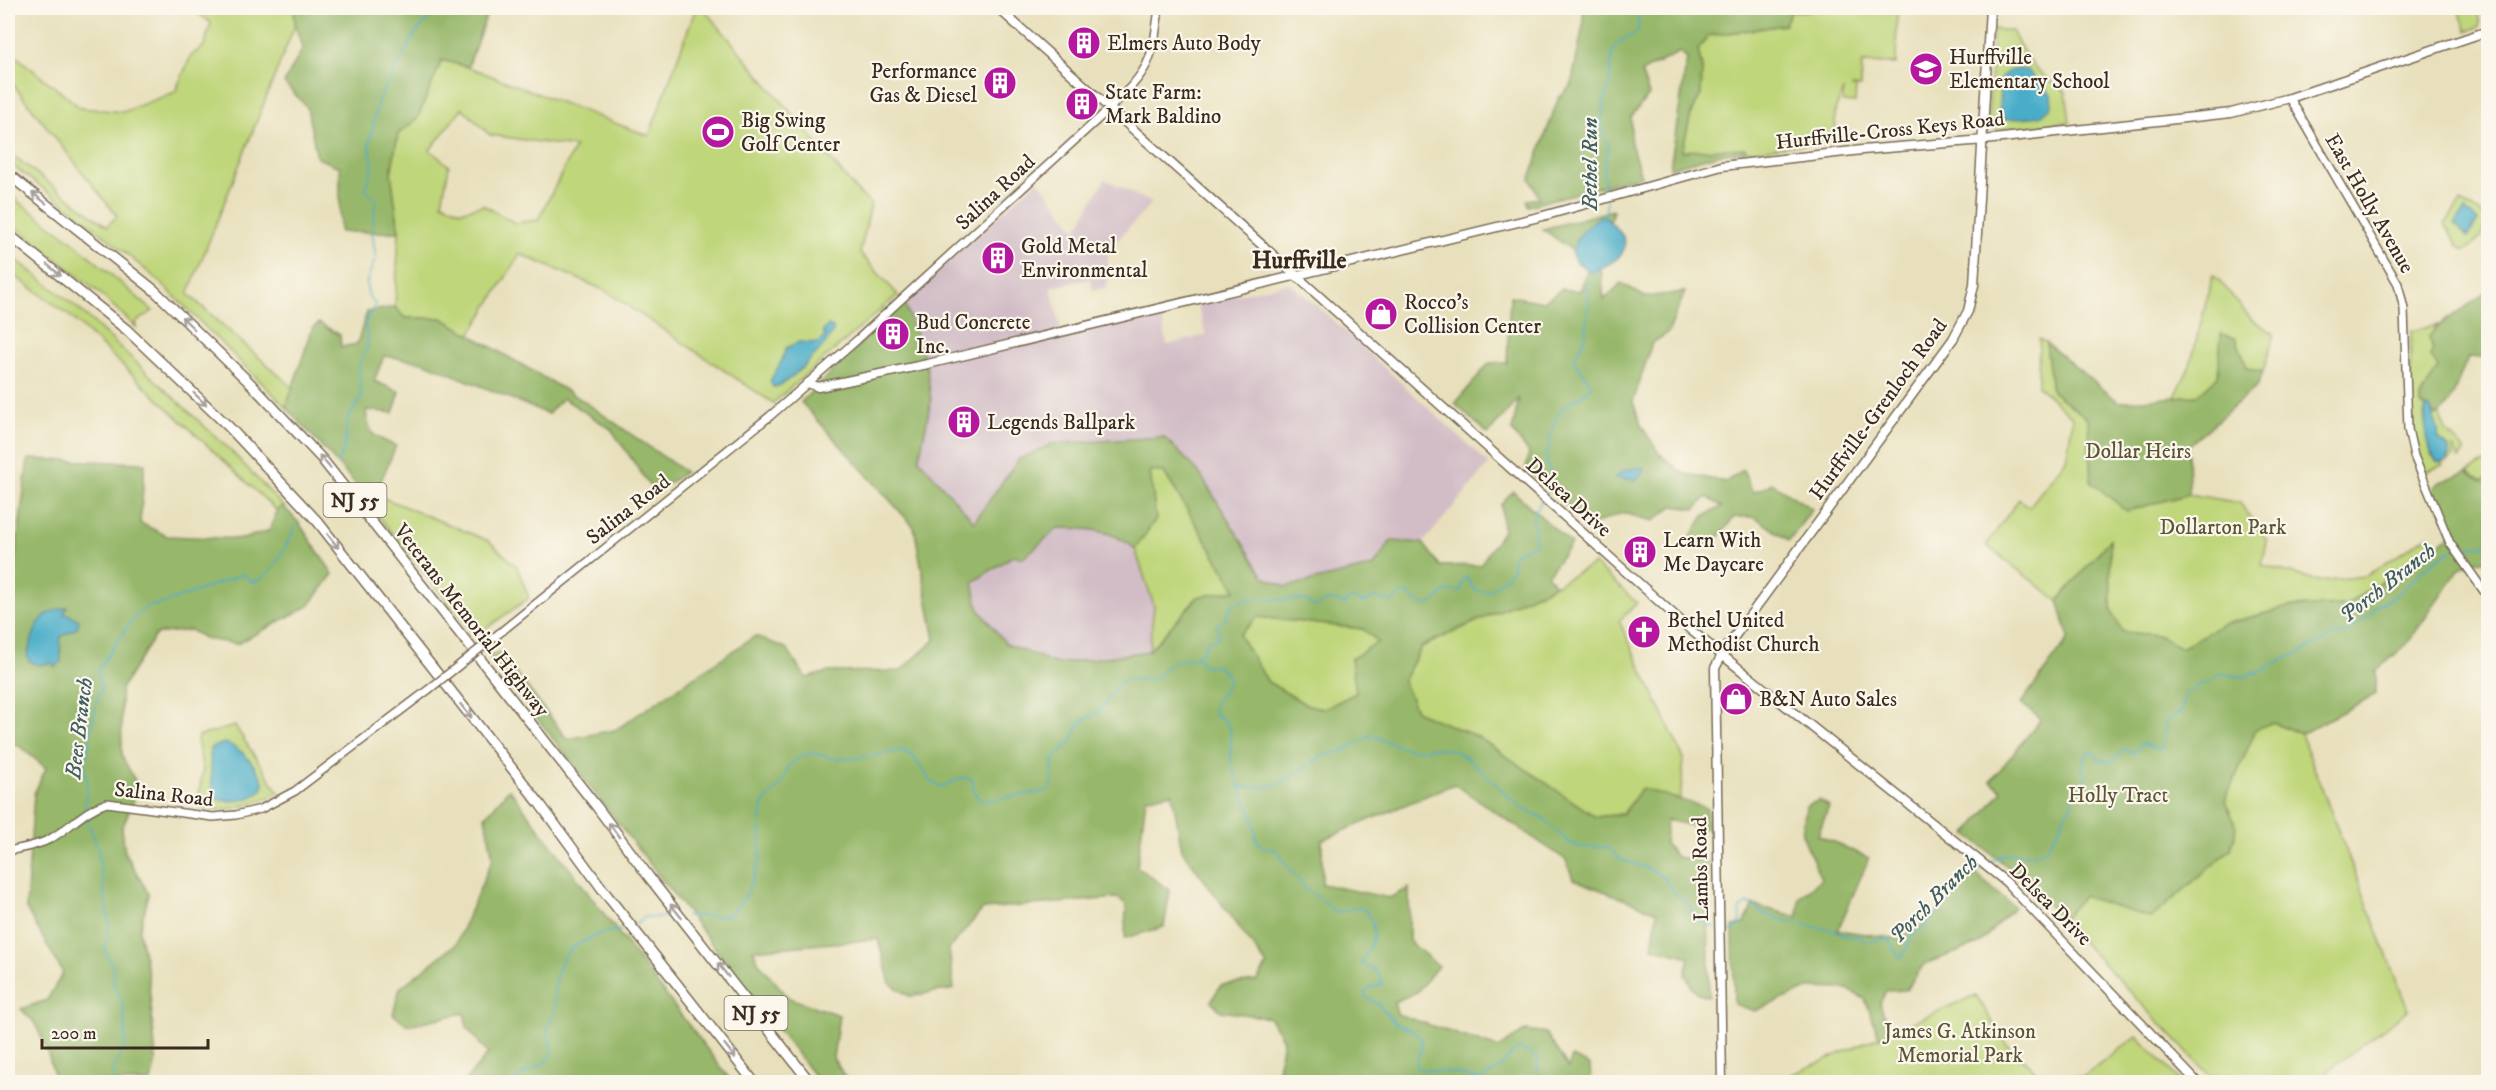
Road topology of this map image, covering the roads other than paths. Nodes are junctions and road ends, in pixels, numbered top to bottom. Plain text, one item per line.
1 (998, 8) edge
2 (1160, 8) edge
3 (1990, 8) edge
4 (2488, 31) edge
5 (2290, 98) junction
6 (1109, 109) junction
7 (1984, 140) junction
8 (8, 174) edge
9 (8, 234) edge
10 (1294, 276) junction
11 (808, 383) junction
12 (2488, 597) edge
13 (1721, 656) junction
14 (8, 851) edge
15 (754, 1083) edge
16 (810, 1083) edge
17 (1722, 1083) edge
18 (2197, 1083) edge

1 - 6 main road, Delsea Drive
2 - 6 street, Salina Road
3 - 7 main road, Hurffville-Grenloch Road
4 - 5 main road, Hurffville-Cross Keys Road
5 - 7 main road, Hurffville-Cross Keys Road
5 - 12 street, East Holly Avenue
6 - 10 main road, Delsea Drive
6 - 11 street, Salina Road
7 - 10 main road, Hurffville-Cross Keys Road
7 - 13 main road, Hurffville-Grenloch Road
16 -> 8 highway, Veterans Memorial Highway / NJ 55
9 -> 15 highway, NJ 55
10 - 11 main road, Hurffville-Cross Keys Road
10 - 13 main road, Delsea Drive
11 - 14 street, Salina Road, bridge
13 - 17 main road, Lambs Road
13 - 18 main road, Delsea Drive

